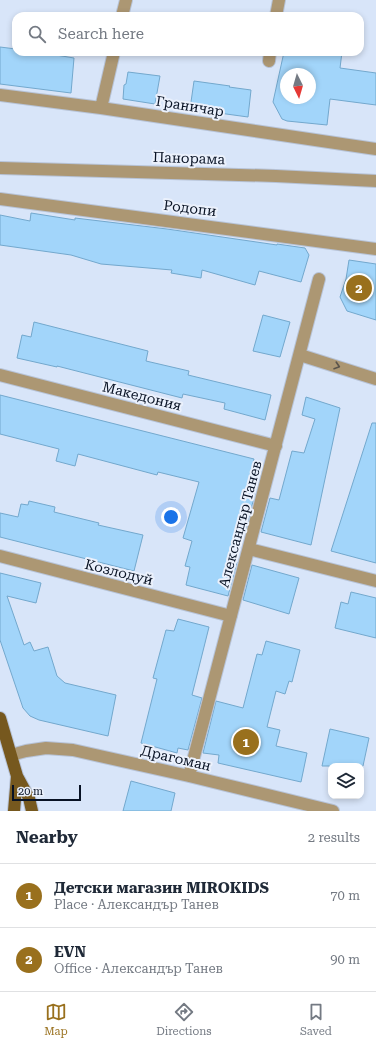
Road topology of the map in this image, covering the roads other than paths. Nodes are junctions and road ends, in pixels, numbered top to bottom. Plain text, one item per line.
1 (126, 0) edge
2 (279, 0) edge
3 (123, 12) edge
4 (277, 12) edge
5 (113, 56) edge
6 (0, 95) edge
7 (101, 108) junction
8 (376, 149) edge
9 (0, 168) edge
10 (376, 181) edge
11 (0, 199) edge
12 (376, 249) edge
13 (319, 279) dead end
14 (300, 355) junction
15 (0, 375) edge
16 (376, 379) edge
17 (276, 446) junction
18 (249, 549) junction
19 (0, 556) edge
20 (376, 581) edge
21 (231, 616) junction
22 (0, 718) edge
23 (11, 755) junction
24 (17, 776) junction
25 (189, 776) junction
26 (14, 811) edge
27 (32, 811) edge
28 (333, 811) edge

1 - 3 street
2 - 4 street
5 - 7 street
6 - 7 street, Граничар
7 - 8 street, Граничар
9 - 10 street, Панорама
11 - 12 street, Родопи
13 - 14 street, Александър Танев
14 -> 16 street
14 - 17 street, Александър Танев
15 - 17 street, Македония
17 - 18 street, Александър Танев
18 - 20 street
18 - 21 street, Александър Танев
19 - 21 street, Козлодуй
21 - 25 street, Александър Танев
22 - 23 main road
23 - 24 main road
23 - 25 street, Драгоман
24 - 26 main road
24 - 27 main road
25 - 28 street, Драгоман

